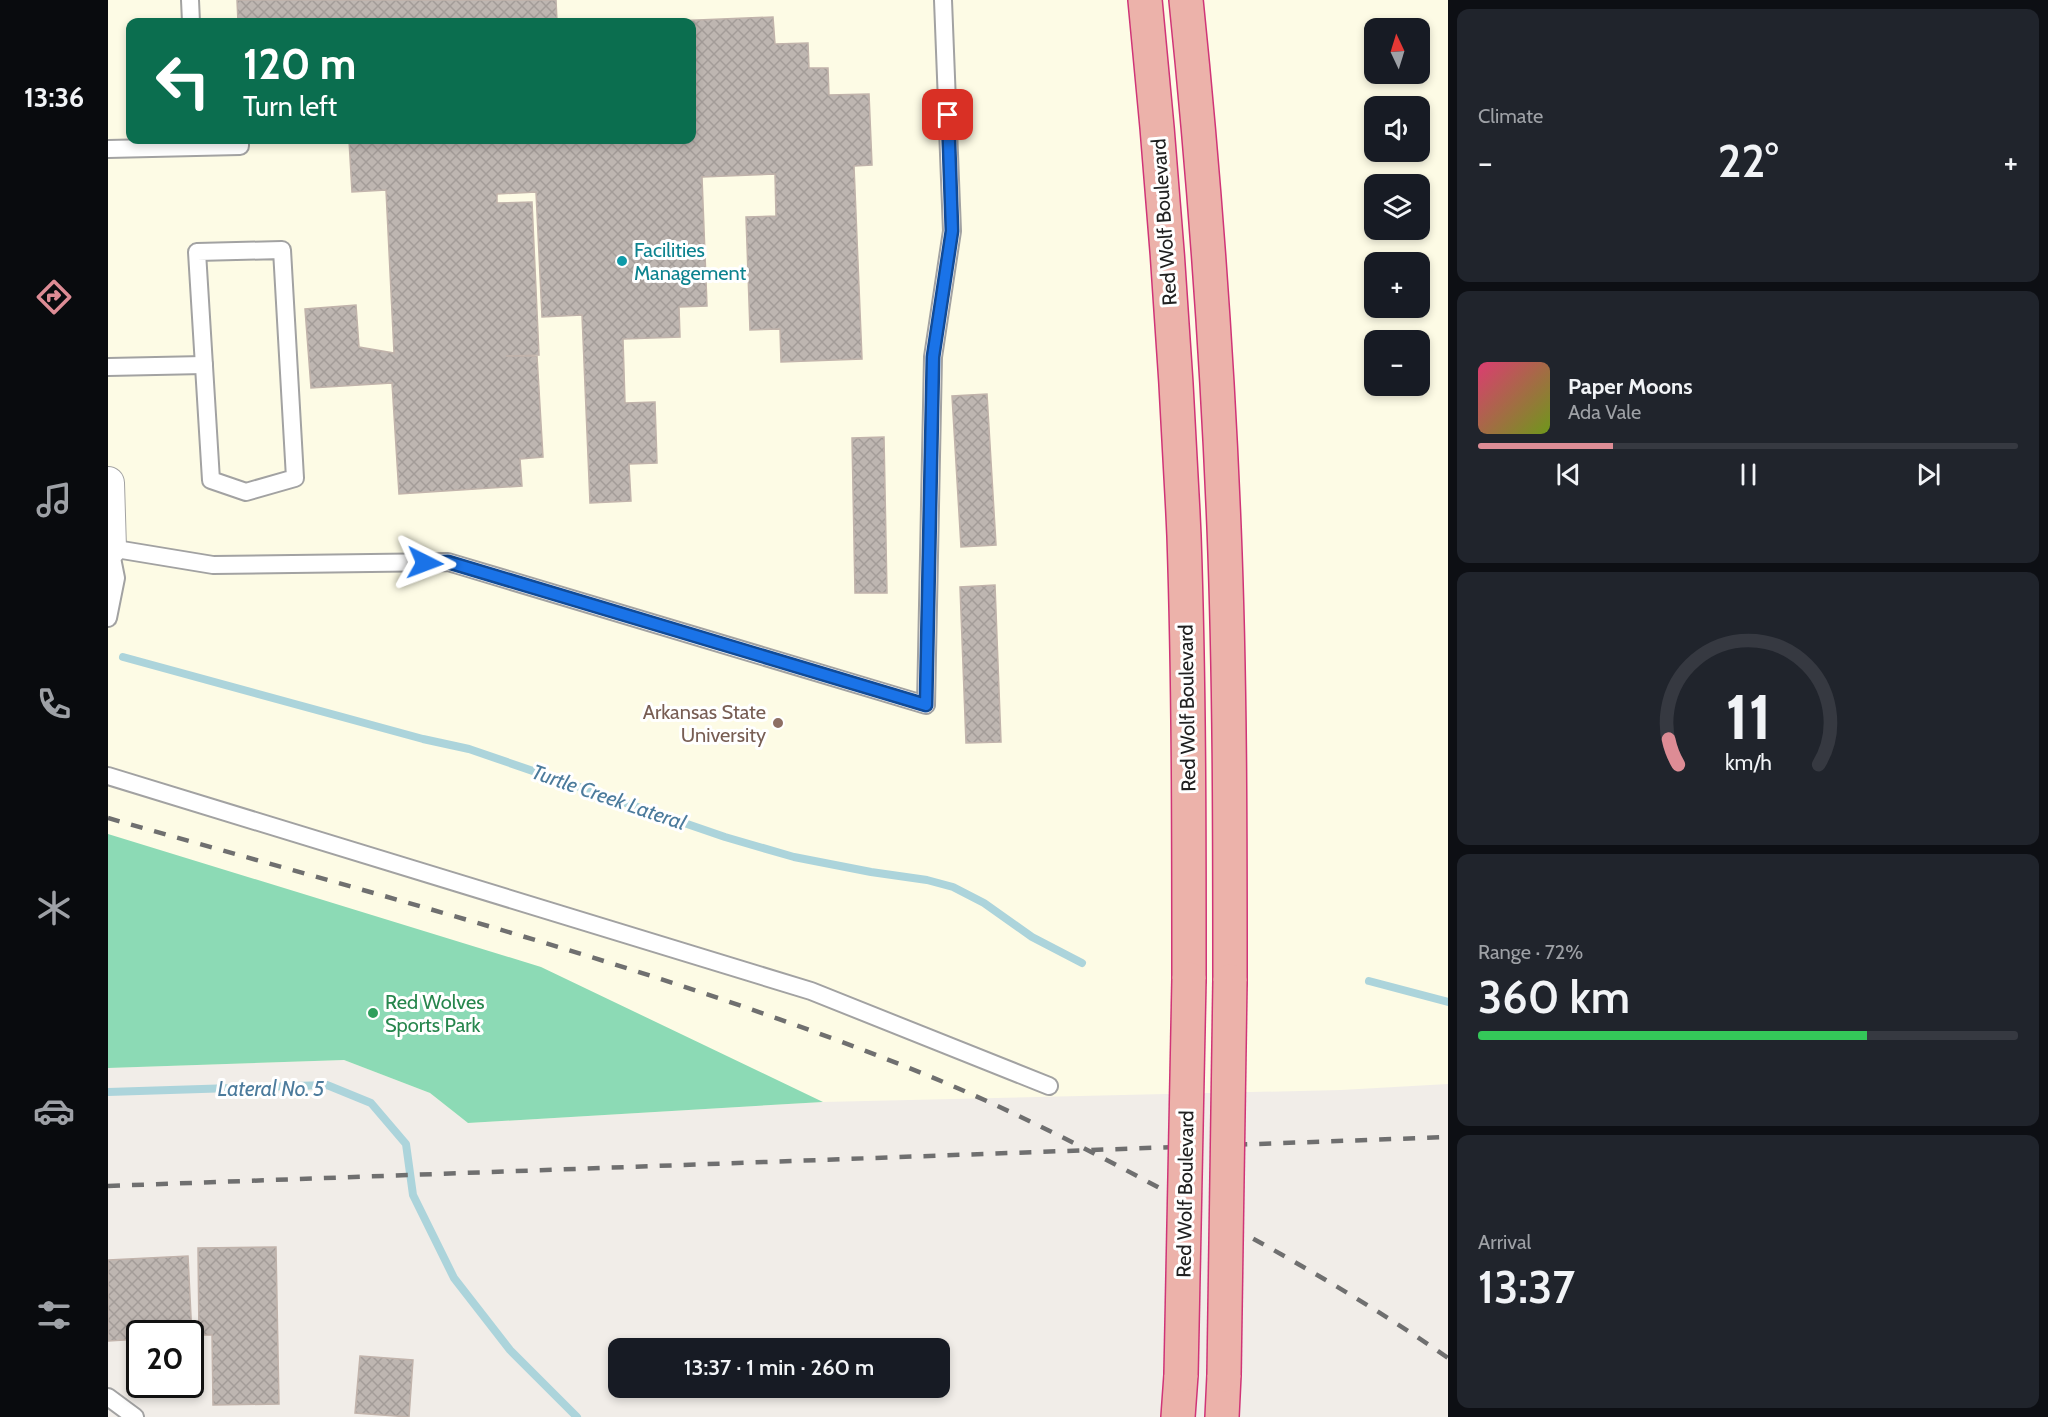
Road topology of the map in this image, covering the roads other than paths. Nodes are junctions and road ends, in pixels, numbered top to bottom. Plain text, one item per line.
1 (190, 0) edge
2 (943, 0) edge
3 (1145, 0) edge
4 (1186, 0) edge
5 (191, 18) edge
6 (240, 144) edge
7 (108, 149) edge
8 (204, 365) junction
9 (108, 367) edge
10 (108, 483) edge
11 (110, 548) junction
12 (108, 618) edge
13 (108, 776) edge
14 (1049, 1086) dead end
15 (108, 1397) edge
16 (135, 1417) edge
17 (1178, 1417) edge
18 (1222, 1417) edge

1 - 5 lane
2 - 11 lane
3 - 17 highway, Red Wolf Boulevard, bridge
4 - 18 highway, Red Wolf Boulevard, bridge
6 - 7 lane
8 - 8 lane
8 - 9 lane
10 - 11 street
11 - 12 lane
13 - 14 lane
15 - 16 lane

